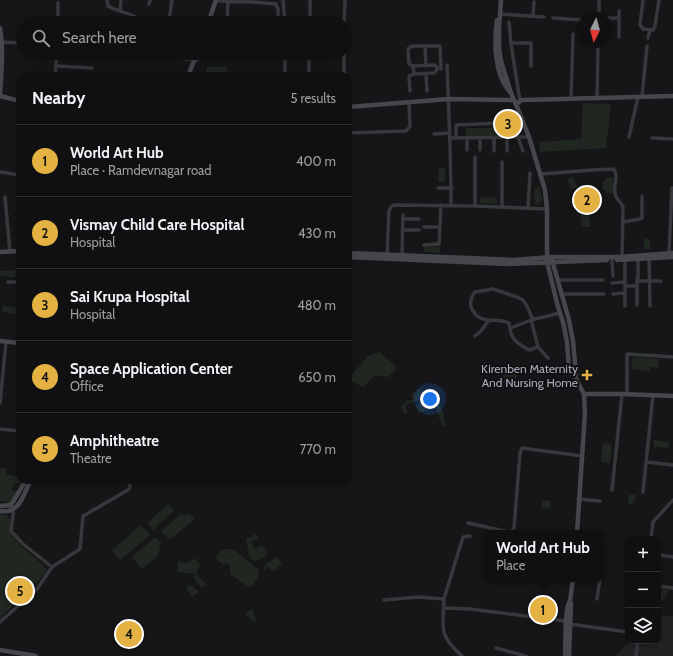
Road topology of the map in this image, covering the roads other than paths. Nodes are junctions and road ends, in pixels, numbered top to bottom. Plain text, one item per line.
1 (107, 0) edge
2 (121, 0) edge
3 (172, 0) edge
4 (218, 0) edge
5 (283, 0) edge
6 (290, 0) edge
7 (310, 0) edge
8 (345, 0) edge
9 (501, 0) edge
10 (599, 0) edge
11 (643, 0) edge
12 (659, 0) edge
13 (228, 2) junction
14 (534, 2) dead end
15 (58, 3) dead end
16 (120, 11) junction
17 (619, 11) dead end
18 (599, 12) edge
19 (500, 14) junction
20 (58, 16) edge
21 (135, 16) edge
22 (170, 16) edge
23 (212, 16) edge
24 (227, 16) edge
25 (278, 16) edge
26 (284, 16) edge
27 (310, 16) edge
28 (344, 16) edge
29 (533, 16) junction
30 (544, 17) dead end
31 (553, 18) dead end
32 (613, 18) edge
33 (619, 18) junction
34 (577, 20) edge
35 (510, 22) dead end
36 (0, 28) edge
37 (650, 30) junction
38 (573, 34) dead end
39 (619, 37) dead end
40 (648, 38) dead end
41 (1, 42) edge
42 (16, 43) edge
43 (511, 43) junction
44 (425, 46) junction
45 (647, 46) dead end
46 (598, 48) edge
47 (56, 60) edge
48 (195, 60) joint
49 (285, 60) edge
50 (309, 60) edge
51 (344, 60) edge
52 (56, 66) junction
53 (413, 66) junction
54 (426, 66) junction
55 (531, 66) dead end
56 (92, 68) dead end
57 (439, 69) junction
58 (55, 72) edge
59 (190, 72) edge
60 (192, 72) edge
61 (285, 72) edge
62 (309, 72) edge
63 (344, 72) edge
64 (414, 74) junction
65 (426, 74) junction
66 (410, 91) dead end
67 (426, 91) dead end
68 (0, 96) edge
69 (673, 96) edge
70 (640, 97) junction
71 (571, 98) junction
72 (449, 99) junction
73 (597, 99) junction
74 (16, 100) edge
75 (409, 102) junction
76 (516, 102) junction
77 (352, 107) edge
78 (352, 133) edge
79 (434, 134) dead end
80 (451, 136) junction
81 (505, 137) junction
82 (518, 137) junction
83 (529, 137) junction
84 (629, 137) dead end
85 (456, 138) junction
86 (467, 138) junction
87 (480, 138) junction
88 (494, 138) junction
89 (652, 138) dead end
90 (673, 139) edge
91 (467, 150) dead end
92 (480, 150) dead end
93 (494, 151) dead end
94 (507, 151) dead end
95 (524, 151) dead end
96 (475, 157) dead end
97 (502, 162) dead end
98 (0, 172) edge
99 (530, 173) dead end
100 (16, 174) edge
101 (541, 174) junction
102 (438, 188) dead end
103 (452, 188) junction
104 (672, 188) dead end
105 (642, 196) dead end
106 (5, 197) dead end
107 (441, 205) junction
108 (451, 205) junction
109 (475, 206) junction
110 (502, 207) junction
111 (528, 208) junction
112 (547, 209) junction
113 (419, 219) dead end
114 (623, 222) junction
115 (424, 227) dead end
116 (440, 228) junction
117 (403, 230) junction
118 (419, 230) dead end
119 (671, 235) edge
120 (424, 245) dead end
121 (16, 251) edge
122 (0, 252) edge
123 (10, 252) junction
124 (352, 253) edge
125 (671, 253) edge
126 (402, 255) junction
127 (387, 256) junction
128 (649, 257) junction
129 (673, 257) edge
130 (352, 258) edge
131 (549, 258) junction
132 (624, 258) junction
133 (612, 260) junction
134 (637, 260) junction
135 (613, 276) dead end
136 (558, 280) junction
137 (603, 280) dead end
138 (649, 281) junction
139 (661, 281) dead end
140 (8, 282) dead end
141 (16, 282) edge
142 (612, 282) dead end
143 (625, 284) junction
144 (637, 286) junction
145 (625, 293) junction
146 (562, 294) junction
147 (604, 294) dead end
148 (613, 294) dead end
149 (637, 305) dead end
150 (625, 306) dead end
151 (650, 306) dead end
152 (560, 313) junction
153 (489, 320) junction
154 (532, 320) junction
155 (511, 328) junction
156 (475, 336) dead end
157 (0, 341) edge
158 (6, 342) junction
159 (16, 343) edge
160 (538, 347) junction
161 (673, 357) edge
162 (548, 358) dead end
163 (575, 377) junction
164 (584, 394) junction
165 (624, 394) junction
166 (653, 395) junction
167 (673, 396) edge
168 (0, 402) edge
169 (0, 429) edge
170 (16, 431) edge
171 (582, 456) junction
172 (646, 462) junction
173 (673, 465) edge
174 (24, 484) edge
175 (29, 484) edge
176 (129, 484) edge
177 (612, 490) dead end
178 (643, 492) dead end
179 (578, 499) junction
180 (673, 500) edge
181 (600, 501) dead end
182 (11, 505) junction
183 (0, 506) edge
184 (14, 510) junction
185 (0, 511) edge
186 (468, 523) dead end
187 (500, 530) edge
188 (513, 530) edge
189 (577, 530) edge
190 (470, 536) dead end
191 (651, 536) edge
192 (661, 555) edge
193 (673, 557) edge
194 (52, 567) junction
195 (573, 582) edge
196 (600, 582) edge
197 (661, 586) edge
198 (673, 588) edge
199 (444, 599) junction
200 (597, 599) dead end
201 (384, 600) dead end
202 (444, 608) junction
203 (0, 622) edge
204 (568, 622) junction
205 (625, 632) edge
206 (638, 644) edge
207 (496, 648) dead end
208 (0, 650) edge
209 (36, 656) edge
210 (462, 656) edge
211 (526, 656) edge
212 (565, 656) edge
213 (569, 656) edge
214 (636, 656) edge

1 - 16 street
2 - 16 street
3 - 22 street
4 - 13 street
4 - 23 street
5 - 6 street
5 - 26 street
7 - 27 street
8 - 28 street
9 - 19 street
10 - 18 street
11 - 37 street
12 - 37 street
13 - 24 street
13 - 25 street
14 - 29 street
15 - 20 street
16 - 21 street
17 - 33 street
19 - 29 street
19 - 76 street
29 - 30 street
31 - 34 street
32 - 33 street
33 - 39 street
35 - 43 street
36 - 41 street
37 - 40 street
38 - 71 street
41 - 42 street
41 - 68 street
43 - 55 street
43 - 76 street
44 - 53 street
44 - 54 street
44 - 57 street
45 - 70 street
46 - 73 street
47 - 52 street
48 - 59 street
48 - 60 street
49 - 61 street
50 - 62 street
51 - 63 street
52 - 56 street
52 - 58 street
53 - 54 street
53 - 64 street
54 - 57 street
57 - 65 street
57 - 72 street
64 - 65 street
64 - 66 street
65 - 67 street
68 - 74 street
69 - 70 street
70 - 73 street
70 - 84 street
71 - 73 street
71 - 76 street
72 - 75 street
72 - 76 street
72 - 80 street
75 - 77 street
75 - 78 street
76 - 83 street
79 - 80 street
80 - 85 street
80 - 103 street
81 - 82 street
81 - 85 street
81 - 88 street
81 - 94 street
82 - 83 street
82 - 95 street
83 - 101 street
85 - 86 street
86 - 87 street
86 - 91 street
87 - 88 street
87 - 92 street
88 - 93 street
89 - 90 street
96 - 109 street
97 - 110 street
98 - 100 street
99 - 111 street
101 - 112 street
101 - 114 street
102 - 103 street
103 - 108 street
104 - 119 street
105 - 114 street
106 - 123 street
107 - 108 street
107 - 116 street
107 - 127 street
108 - 109 street
109 - 110 street
110 - 111 street
111 - 112 street
112 - 131 street
113 - 117 street
114 - 132 street
115 - 116 street
116 - 120 street
117 - 118 street
117 - 126 street
119 - 125 street
121 - 123 street
122 - 123 street
124 - 127 street
125 - 128 street
126 - 127 street
126 - 131 street
127 - 130 street
127 - 131 street
128 - 129 street
128 - 132 street
128 - 134 street
128 - 138 street
131 - 132 street
131 - 133 street
131 - 136 street
131 - 152 street
132 - 133 street
132 - 134 street
132 - 143 street
133 - 135 street
134 - 138 street
134 - 144 street
136 - 137 street
136 - 146 street
138 - 139 street
138 - 151 street
140 - 141 street
142 - 143 street
143 - 144 street
143 - 145 street
144 - 149 street
145 - 148 street
145 - 150 street
146 - 147 street
146 - 163 street
152 - 154 street
152 - 163 street
153 - 154 street
153 - 155 street
153 - 156 street
154 - 155 street
154 - 160 street
155 - 160 street
157 - 158 street
158 - 159 street
158 - 168 street
160 - 162 street
161 - 165 street
163 - 164 street
164 - 165 street
164 - 171 street
165 - 166 street
165 - 177 street
166 - 167 street
166 - 172 street
169 - 170 street
171 - 179 street
171 - 188 street
172 - 173 street
172 - 178 street
174 - 182 street
175 - 184 street
176 - 194 street
179 - 181 street
179 - 189 street
180 - 191 street
182 - 183 street
182 - 184 street
184 - 185 street
184 - 194 street
186 - 187 street
190 - 199 street
192 - 193 street
194 - 203 street
195 - 204 street
196 - 200 street
197 - 198 street
199 - 201 street
199 - 202 street
202 - 204 street
202 - 210 street
204 - 205 street
204 - 212 street
204 - 213 street
206 - 214 street
207 - 211 street
208 - 209 street

